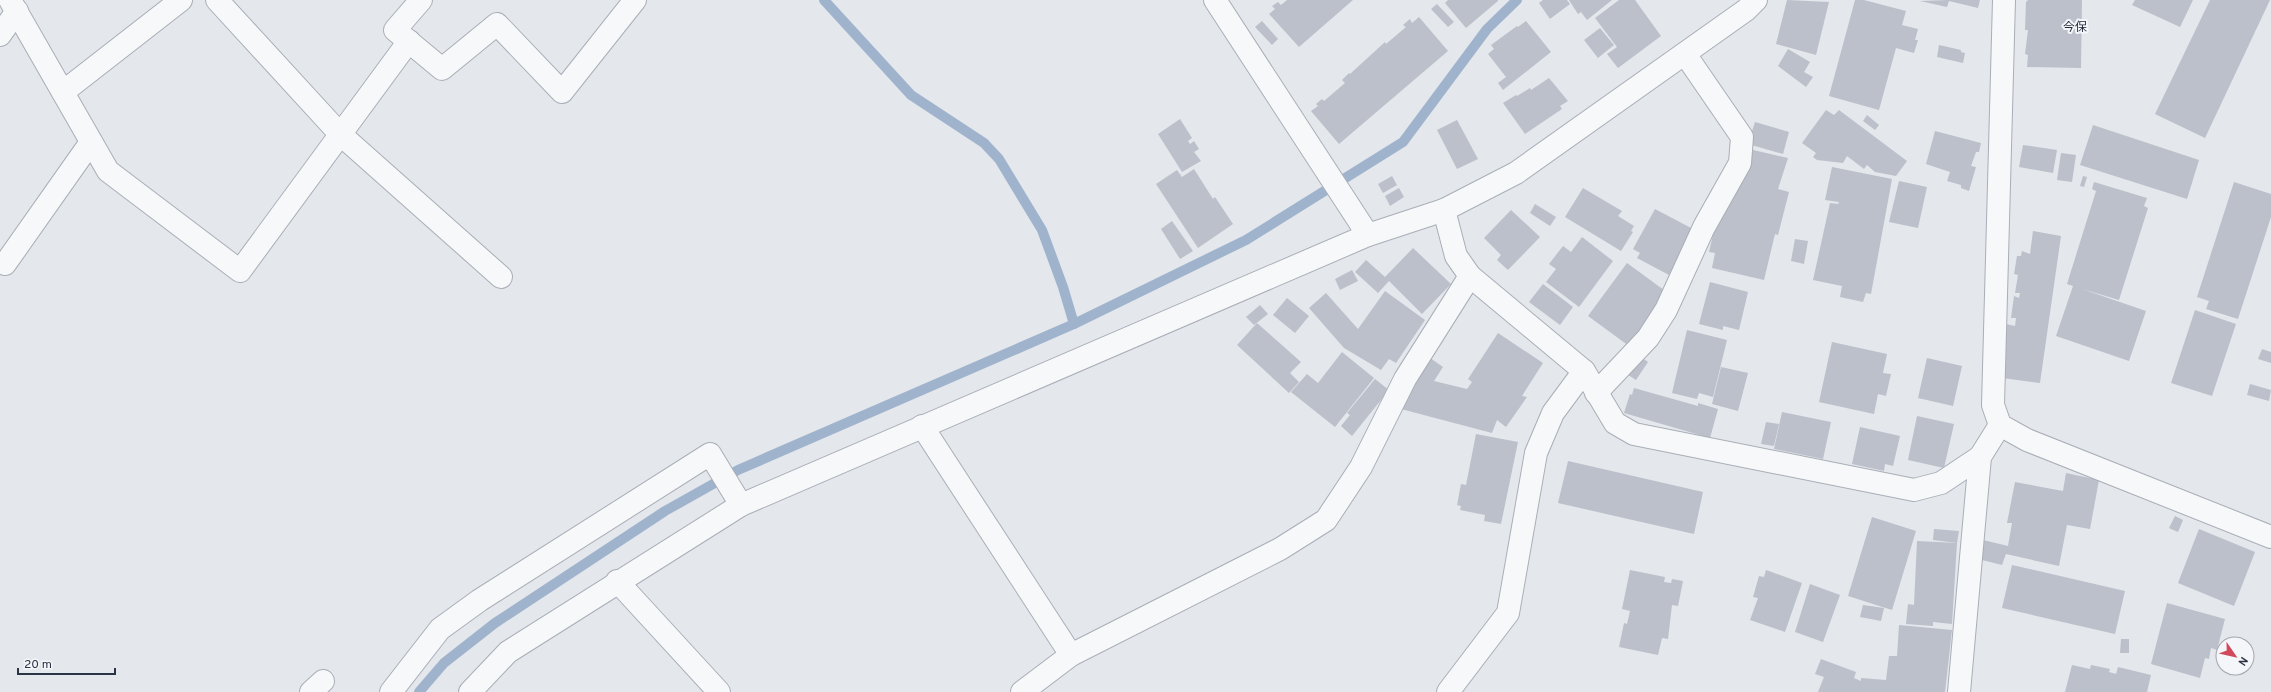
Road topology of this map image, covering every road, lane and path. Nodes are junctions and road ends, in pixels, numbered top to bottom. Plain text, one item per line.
1 (181, 0) edge
2 (217, 0) edge
3 (421, 0) edge
4 (635, 0) edge
5 (1215, 0) edge
6 (1756, 0) edge
7 (2004, 0) edge
8 (14, 6) edge
9 (0, 35) edge
10 (409, 41) junction
11 (1685, 54) junction
12 (63, 92) junction
13 (340, 134) junction
14 (91, 142) junction
15 (1444, 210) junction
16 (1368, 235) junction
17 (5, 264) dead end
18 (501, 276) dead end
19 (1470, 276) junction
20 (1584, 371) junction
21 (1596, 393) junction
22 (2000, 425) junction
23 (922, 426) junction
24 (1980, 457) junction
25 (741, 505) junction
26 (2271, 537) edge
27 (617, 581) junction
28 (1071, 656) junction
29 (391, 692) edge
30 (470, 692) edge
31 (719, 692) edge
32 (1022, 692) edge
33 (1448, 692) edge
34 (1959, 692) edge

1 - 12 street
2 - 13 street
3 - 10 street
4 - 10 street
5 - 16 street
6 - 11 street
7 - 22 street
8 - 9 street
8 - 12 street
10 - 13 street
11 - 15 street
11 - 21 street
12 - 14 street
13 - 14 street
13 - 18 street
14 - 17 street
15 - 16 street
15 - 19 street
16 - 23 street
19 - 20 street
19 - 28 street
20 - 21 street
20 - 33 street
21 - 24 street
22 - 24 street
22 - 26 street
23 - 25 street
23 - 28 street
24 - 34 street
25 - 27 street
25 - 29 street
27 - 30 street
27 - 31 street
28 - 32 street

